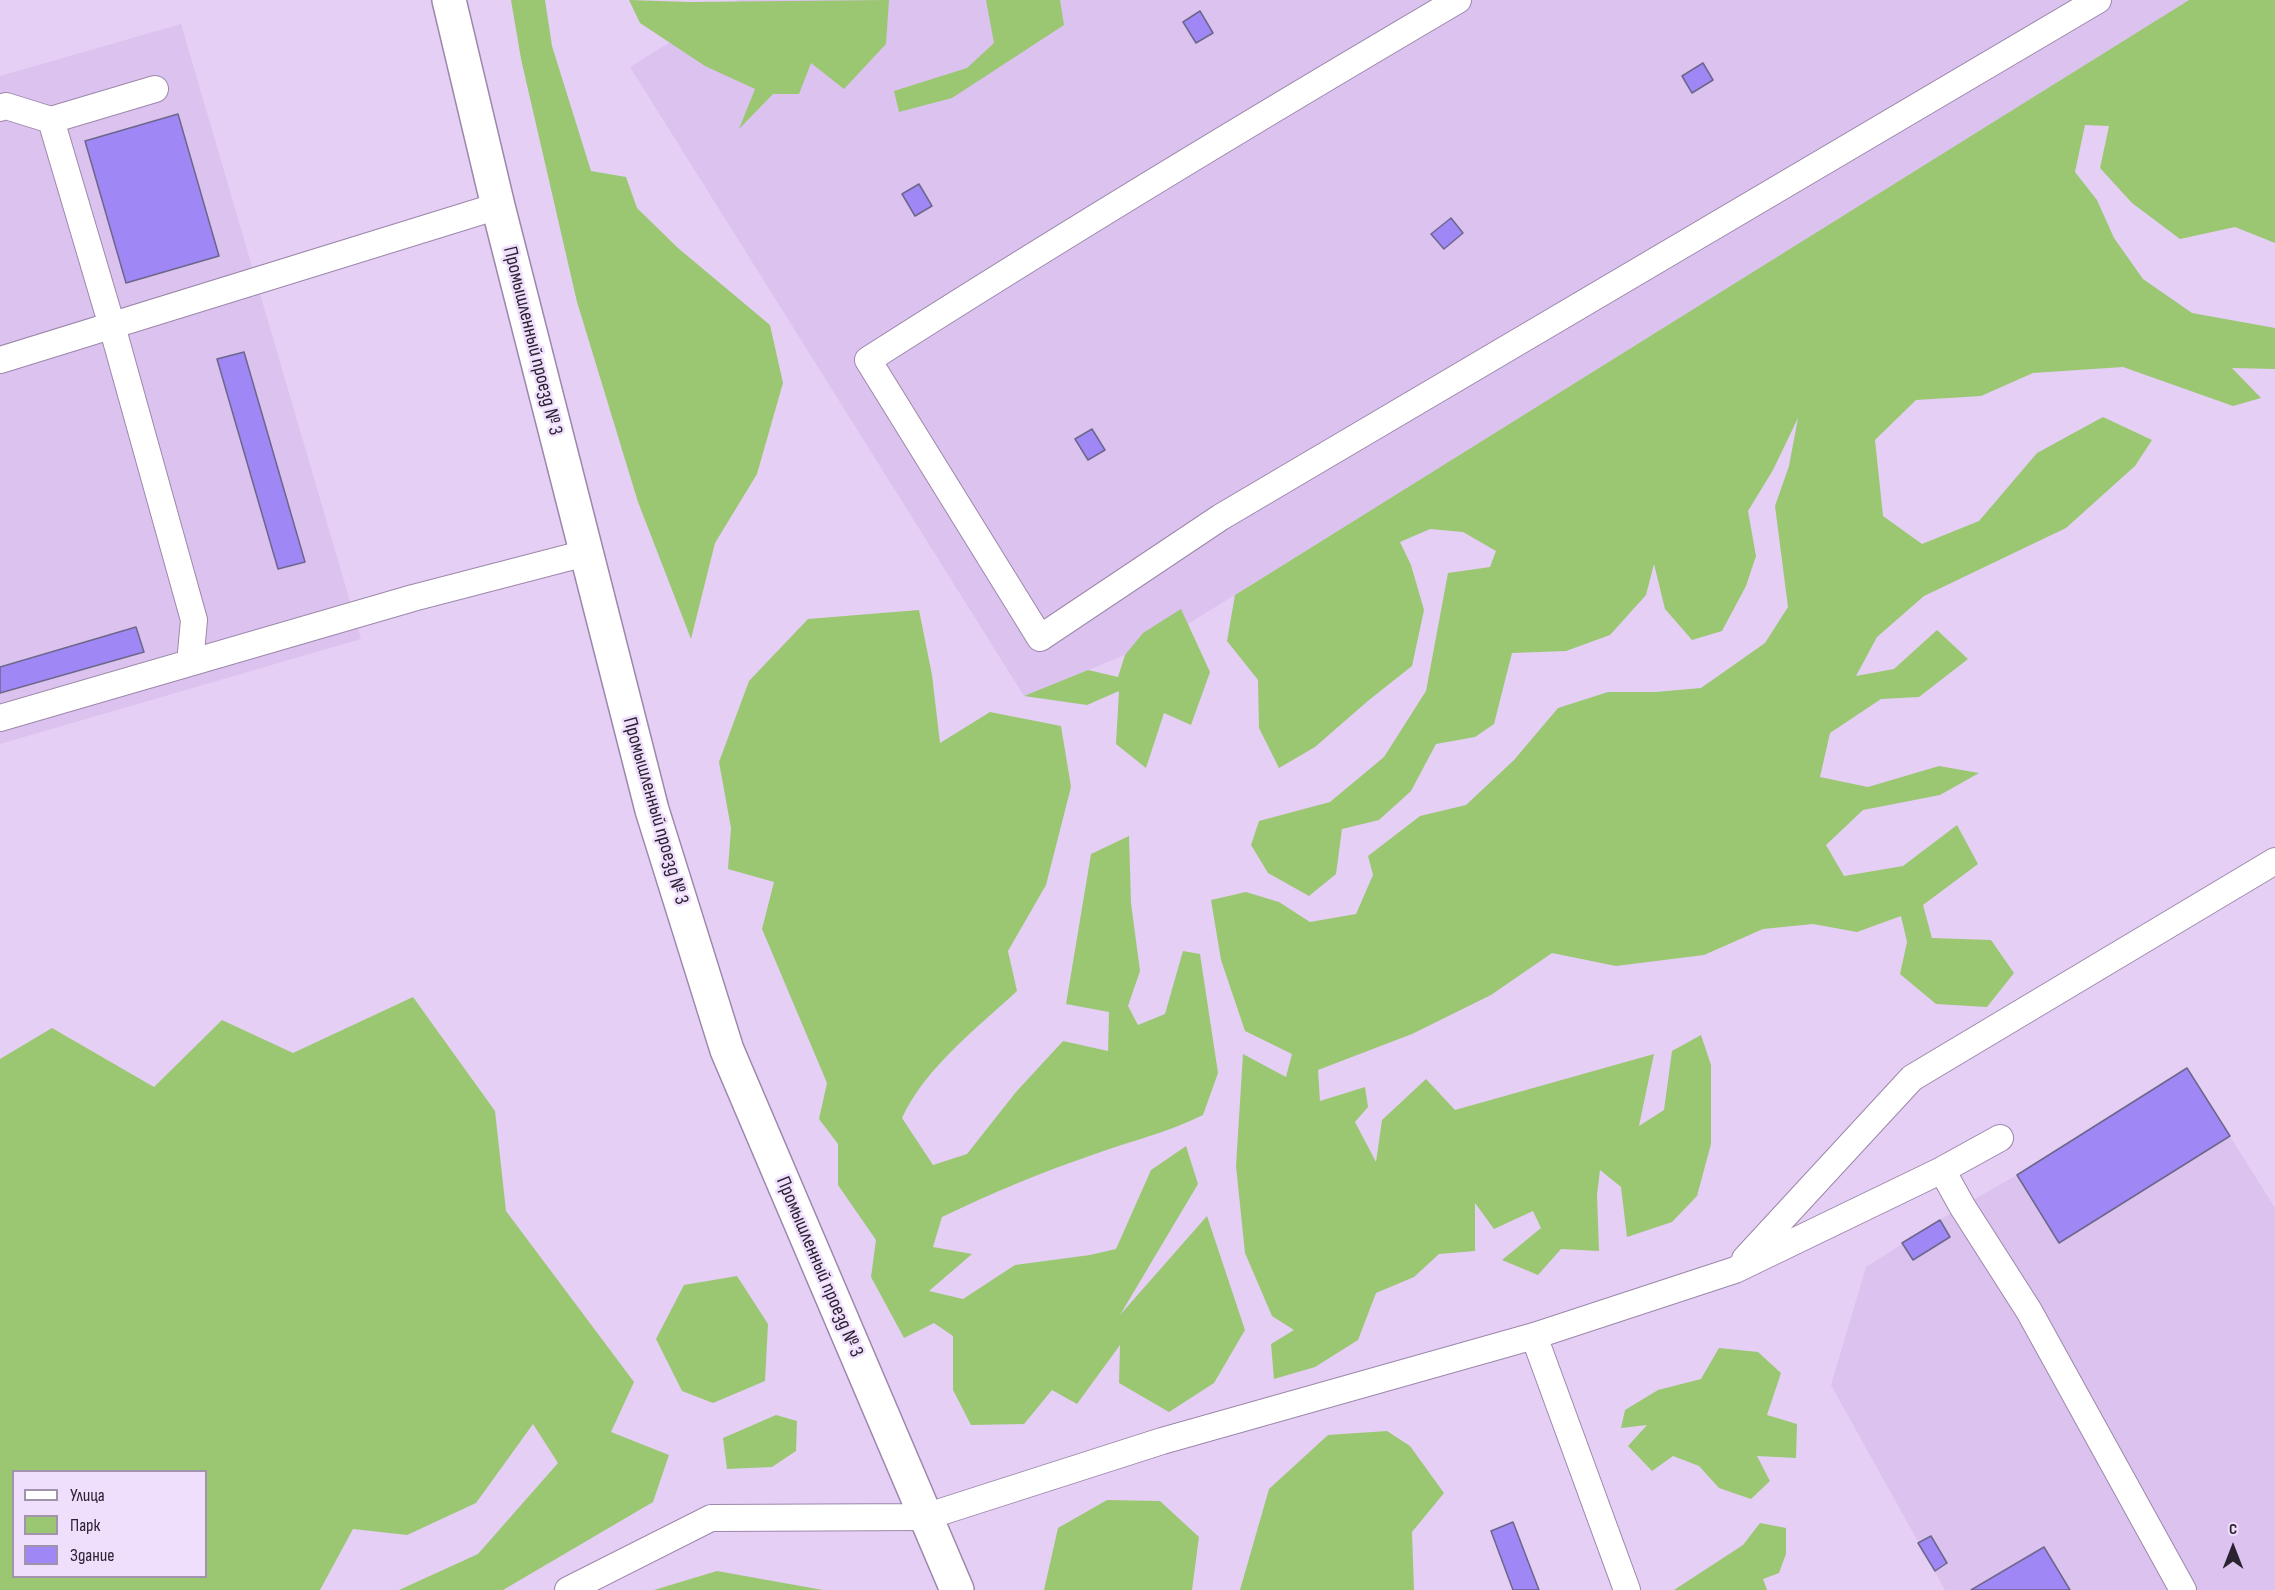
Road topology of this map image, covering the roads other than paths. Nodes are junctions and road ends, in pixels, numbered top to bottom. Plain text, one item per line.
1 (449, 0) edge
2 (1458, 0) edge
3 (2098, 0) edge
4 (155, 89) dead end
5 (0, 108) edge
6 (51, 120) junction
7 (498, 206) junction
8 (112, 326) junction
9 (0, 360) edge
10 (586, 554) junction
11 (190, 663) junction
12 (0, 718) edge
13 (2275, 861) edge
14 (2000, 1138) dead end
15 (1942, 1170) junction
16 (1734, 1270) junction
17 (1534, 1336) junction
18 (925, 1517) junction
19 (568, 1590) edge
20 (957, 1590) edge
21 (1627, 1590) edge
22 (2183, 1590) edge

1 - 7 street, Промышленный проезд № 3
2 - 3 lane
4 - 6 lane
5 - 6 lane
6 - 8 lane
7 - 8 lane
7 - 10 street, Промышленный проезд № 3
8 - 9 lane
8 - 11 lane
10 - 11 lane
10 - 18 street, Промышленный проезд № 3
11 - 12 lane
13 - 16 lane
14 - 15 lane
15 - 16 lane
15 - 22 lane
16 - 17 lane
17 - 18 lane
17 - 21 lane
18 - 19 lane
18 - 20 street, Промышленный проезд № 3

